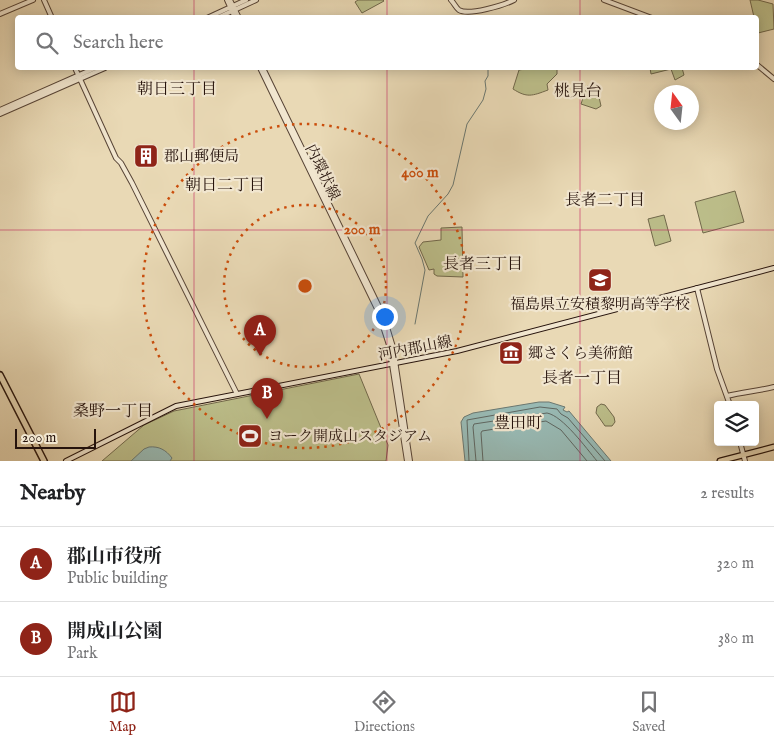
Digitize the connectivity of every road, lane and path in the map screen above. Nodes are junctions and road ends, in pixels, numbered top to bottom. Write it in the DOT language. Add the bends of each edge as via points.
graph roads {
  1 [pos="33,0"];
  2 [pos="44,0"];
  3 [pos="228,0"];
  4 [pos="246,0"];
  5 [pos="256,0"];
  6 [pos="452,0"];
  7 [pos="514,0"];
  8 [pos="604,0"];
  9 [pos="233,8"];
  10 [pos="0,14"];
  11 [pos="51,15"];
  12 [pos="215,15"];
  13 [pos="222,15"];
  14 [pos="234,15"];
  15 [pos="237,15"];
  16 [pos="644,15"];
  17 [pos="759,66"];
  18 [pos="76,70"];
  19 [pos="91,70"];
  20 [pos="99,70"];
  21 [pos="262,70"];
  22 [pos="79,77"];
  23 [pos="774,79"];
  24 [pos="0,112"];
  25 [pos="774,268"];
  26 [pos="697,288"];
  27 [pos="393,363"];
  28 [pos="0,374"];
  29 [pos="774,388"];
  30 [pos="237,394"];
  31 [pos="727,396"];
  32 [pos="729,401"];
  33 [pos="741,446"];
  34 [pos="774,447"];
  35 [pos="743,455"];
  36 [pos="44,461"];
  37 [pos="66,461"];
  38 [pos="408,461"];
  39 [pos="720,461"];
  40 [pos="745,461"];
  1 -- 10 [label="street"];
  2 -- 11 [label="street"];
  3 -- 9 [label="street"];
  4 -- 9 [label="street"];
  5 -- 9 [label="street"];
  6 -- 7 [label="street" via="459,10 464,11 487,9"];
  8 -- 16 [label="street"];
  9 -- 12 [label="street"];
  9 -- 13 [label="street"];
  9 -- 14 [label="street"];
  9 -- 15 [label="street"];
  17 -- 23 [label="street"];
  18 -- 22 [label="street"];
  19 -- 22 [label="street"];
  20 -- 22 [label="street"];
  21 -- 27 [label="street, 内環状線" via="381,310 389,332"];
  22 -- 24 [label="street"];
  22 -- 30 [label="street" via="116,158 125,169"];
  25 -- 26 [label="street, 河内郡山線"];
  26 -- 27 [label="street, 河内郡山線" via="497,342"];
  26 -- 31 [label="street" via="712,353"];
  27 -- 30 [label="street, 河内郡山線"];
  27 -- 38 [label="street, 内環状線"];
  28 -- 36 [label="highway"];
  29 -- 31 [label="street"];
  30 -- 37 [label="street, 河内郡山線" via="172,408"];
  31 -- 32 [label="street"];
  33 -- 35 [label="street"];
  34 -- 35 [label="main road"];
  35 -- 39 [label="main road"];
  35 -- 40 [label="street"];
}
